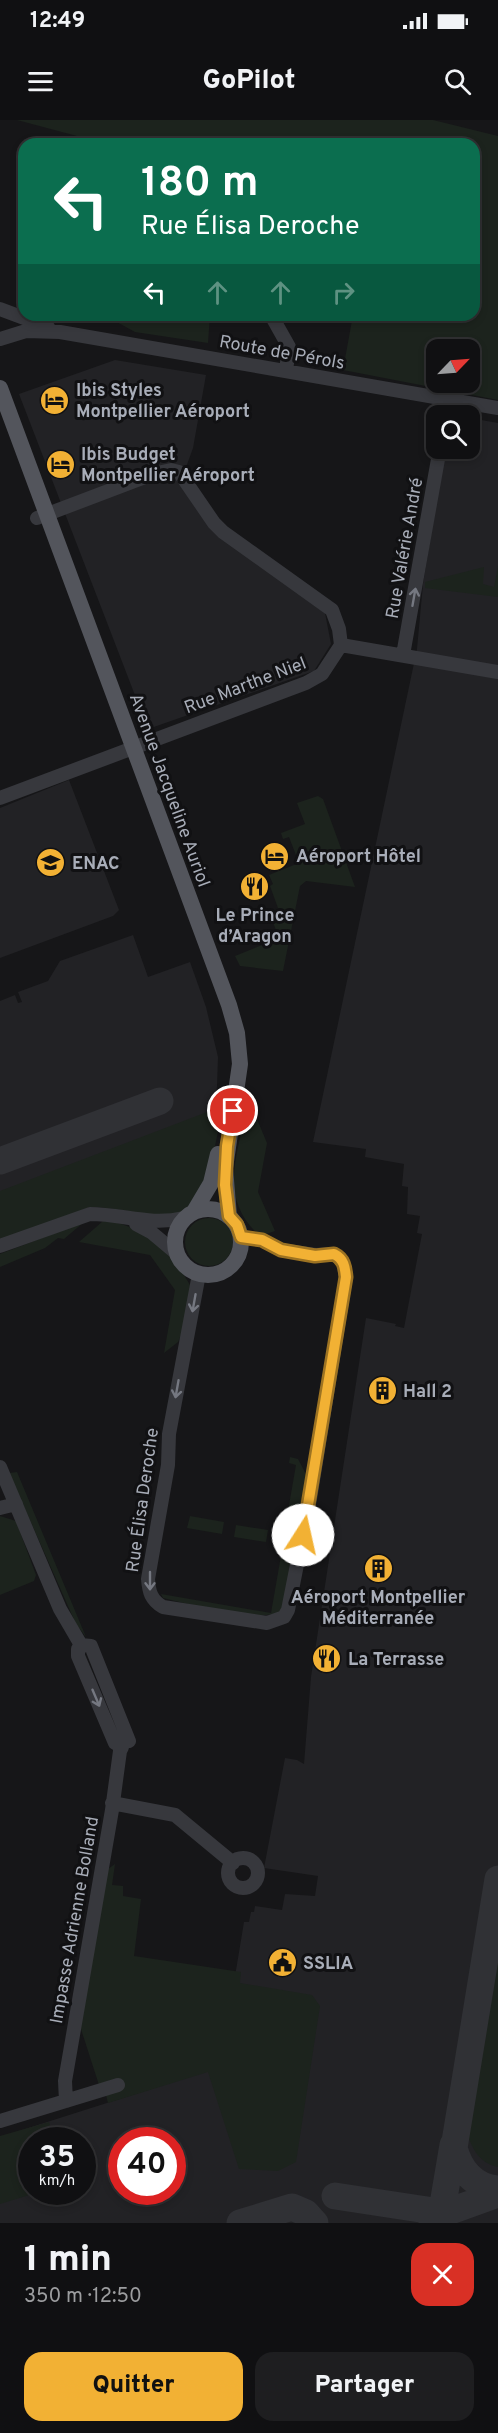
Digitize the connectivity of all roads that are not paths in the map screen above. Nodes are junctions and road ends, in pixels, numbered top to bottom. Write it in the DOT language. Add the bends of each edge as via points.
graph roads {
  1 [pos="2,309"];
  2 [pos="18,315"];
  3 [pos="32,321"];
  4 [pos="274,321"];
  5 [pos="60,332"];
  6 [pos="2,341"];
  7 [pos="286,371"];
  8 [pos="0,388"];
  9 [pos="449,399"];
  10 [pos="448,405"];
  11 [pos="498,408"];
  12 [pos="0,420"];
  13 [pos="438,459"];
  14 [pos="42,516"];
  15 [pos="341,645"];
  16 [pos="404,655"];
  17 [pos="498,672"];
  18 [pos="128,749"];
  19 [pos="0,798"];
  20 [pos="190,1214"];
  21 [pos="229,1216"];
  22 [pos="126,1219"];
  23 [pos="241,1237"];
  24 [pos="0,1246"];
  25 [pos="176,1253"];
  26 [pos="199,1274"];
  27 [pos="0,1467"];
  28 [pos="16,1504"];
  29 [pos="0,1508"];
  30 [pos="112,1803"];
  31 [pos="233,1863"];
  32 [pos="118,2085"];
  33 [pos="66,2101"];
  34 [pos="0,2121"];
  1 -- 2 [label="street, Route de Pérols"];
  1 -- 6 [label="street" via="13,325"];
  3 -- 5 [label="street, Route de Pérols"];
  4 -- 7 [label="street" via="289,347"];
  5 -- 6 [label="street, Route de Pérols" via="26,331"];
  5 -- 7 [label="street, Route de Pérols"];
  7 -- 9 [label="street, Route de Pérols"];
  8 -- 14 [label="main road, Avenue Jacqueline Auriol"];
  9 -- 10 [label="street"];
  9 -- 11 [label="street, Route de Pérols"];
  12 -- 14 [label="main road, Avenue Jacqueline Auriol"];
  16 -- 13 [label="street, Rue Valérie André, one-way"];
  14 -- 15 [label="street" via="153,474 179,472 223,532 332,610"];
  14 -- 18 [label="main road, Avenue Jacqueline Auriol"];
  15 -- 16 [label="street"];
  15 -- 18 [label="street, Rue Marthe Niel" via="316,678"];
  16 -- 17 [label="street"];
  18 -- 19 [label="street, Rue Marthe Niel"];
  18 -- 20 [label="main road, Avenue Jacqueline Auriol" via="228,1035 231,1065 220,1146 212,1183"];
  18 -- 21 [label="main road, Avenue Jacqueline Auriol" via="237,1033 240,1064 225,1168"];
  20 -- 21 [label="main road" via="213,1208"];
  20 -- 22 [label="street" via="154,1222"];
  20 -- 25 [label="main road" via="175,1234"];
  21 -- 23 [label="main road"];
  22 -- 24 [label="street" via="90,1214"];
  22 -- 25 [label="street" via="151,1232"];
  23 -- 26 [label="main road" via="241,1248 231,1267 221,1273"];
  26 -- 23 [label="street, Rue Élisa Deroche, one-way" via="169,1434 149,1589 152,1598 163,1607 267,1623 284,1617 288,1610 346,1277 343,1262 334,1254 315,1256 281,1250 262,1240"];
  25 -- 26 [label="main road" via="189,1270"];
  27 -- 28 [label="street"];
  28 -- 29 [label="street"];
  28 -- 30 [label="street, Impasse Adrienne Bolland" via="60,1609 81,1645 78,1656 115,1743 126,1744 120,1751"];
  30 -- 31 [label="street" via="175,1815"];
  30 -- 33 [label="street, Impasse Adrienne Bolland" via="65,2081"];
  32 -- 33 [label="street"];
  33 -- 34 [label="street"];
}
